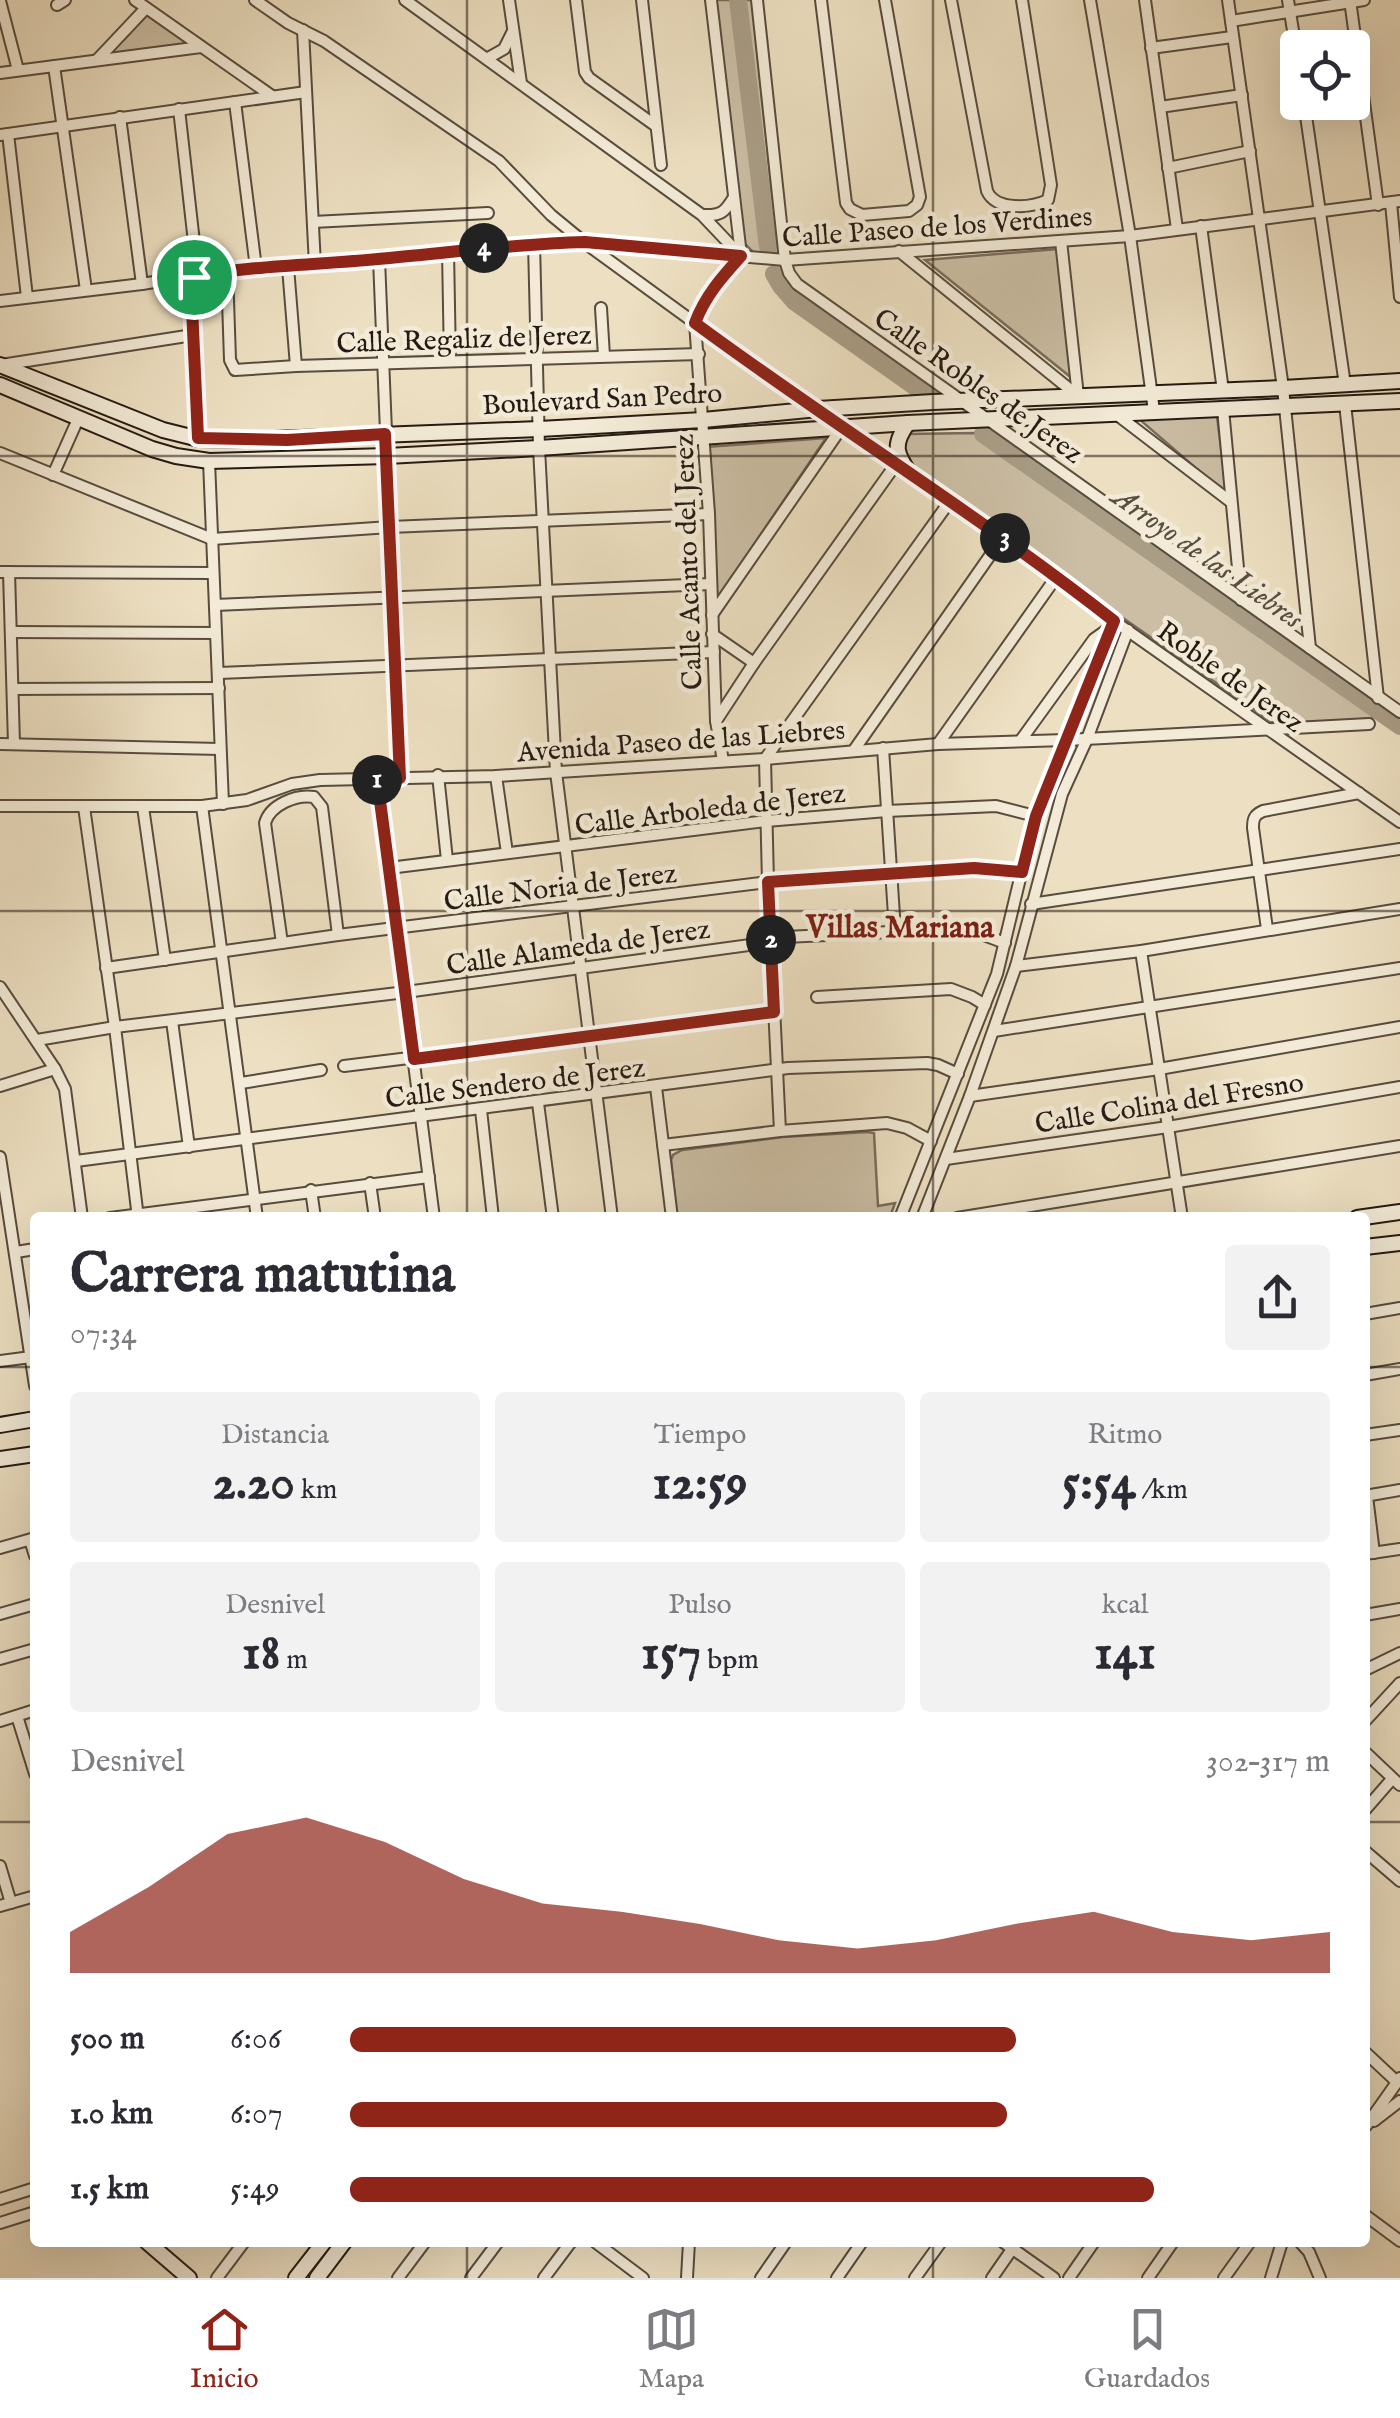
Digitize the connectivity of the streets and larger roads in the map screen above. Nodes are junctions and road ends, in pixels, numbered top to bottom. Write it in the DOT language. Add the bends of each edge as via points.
graph roads {
  1 [pos="135,0"];
  2 [pos="255,0"];
  3 [pos="405,0"];
  4 [pos="509,0"];
  5 [pos="576,0"];
  6 [pos="642,0"];
  7 [pos="710,0"];
  8 [pos="758,0"];
  9 [pos="821,0"];
  10 [pos="885,0"];
  11 [pos="951,0"];
  12 [pos="1022,0"];
  13 [pos="1090,0"];
  14 [pos="1145,0"];
  15 [pos="1228,0"];
  16 [pos="1364,0"];
  17 [pos="1350,1"];
  18 [pos="0,2"];
  19 [pos="1289,6"];
  20 [pos="146,8"];
  21 [pos="1231,22"];
  22 [pos="513,27"];
  23 [pos="304,30"];
  24 [pos="1232,37"];
  25 [pos="201,48"];
  26 [pos="1151,48"];
  27 [pos="488,58"];
  28 [pos="97,60"];
  29 [pos="54,66"];
  30 [pos="18,70"];
  31 [pos="0,72"];
  32 [pos="521,83"];
  33 [pos="306,92"];
  34 [pos="273,96"];
  35 [pos="1242,96"];
  36 [pos="235,102"];
  37 [pos="1160,107"];
  38 [pos="179,109"];
  39 [pos="120,117"];
  40 [pos="1307,120"];
  41 [pos="63,126"];
  42 [pos="656,126"];
  43 [pos="4,135"];
  44 [pos="1250,151"];
  45 [pos="661,165"];
  46 [pos="1168,168"];
  47 [pos="734,197"];
  48 [pos="1396,202"];
  49 [pos="1378,205"];
  50 [pos="488,213"];
  51 [pos="1321,213"];
  52 [pos="702,215"];
  53 [pos="1261,220"];
  54 [pos="312,222"];
  55 [pos="1201,226"];
  56 [pos="1177,228"];
  57 [pos="1130,236"];
  58 [pos="1061,240"];
  59 [pos="585,242"];
  60 [pos="534,243"];
  61 [pos="448,251"];
  62 [pos="899,251"];
  63 [pos="741,256"];
  64 [pos="379,259"];
  65 [pos="781,260"];
  66 [pos="315,265"];
  67 [pos="288,267"];
  68 [pos="256,268"];
  69 [pos="227,270"];
  70 [pos="194,277"];
  71 [pos="142,284"];
  72 [pos="86,290"];
  73 [pos="27,297"];
  74 [pos="1400,297"];
  75 [pos="0,301"];
  76 [pos="601,308"];
  77 [pos="695,323"];
  78 [pos="193,335"];
  79 [pos="699,354"];
  80 [pos="604,356"];
  81 [pos="536,359"];
  82 [pos="450,362"];
  83 [pos="383,364"];
  84 [pos="0,365"];
  85 [pos="296,366"];
  86 [pos="1400,381"];
  87 [pos="0,385"];
  88 [pos="1345,385"];
  89 [pos="1283,388"];
  90 [pos="1223,391"];
  91 [pos="1152,392"];
  92 [pos="1078,396"];
  93 [pos="961,401"];
  94 [pos="1400,401"];
  95 [pos="1345,404"];
  96 [pos="1284,408"];
  97 [pos="818,409"];
  98 [pos="1223,409"];
  99 [pos="1154,411"];
  100 [pos="1115,414"];
  101 [pos="78,419"];
  102 [pos="704,420"];
  103 [pos="986,420"];
  104 [pos="908,423"];
  105 [pos="842,427"];
  106 [pos="538,429"];
  107 [pos="385,434"];
  108 [pos="704,437"];
  109 [pos="198,438"];
  110 [pos="539,448"];
  111 [pos="0,453"];
  112 [pos="387,456"];
  113 [pos="209,461"];
  114 [pos="896,464"];
  115 [pos="910,474"];
  116 [pos="53,475"];
  117 [pos="950,502"];
  118 [pos="1230,502"];
  119 [pos="708,514"];
  120 [pos="544,522"];
  121 [pos="390,527"];
  122 [pos="1003,536"];
  123 [pos="212,539"];
  124 [pos="4,572"];
  125 [pos="213,573"];
  126 [pos="1057,576"];
  127 [pos="711,584"];
  128 [pos="548,592"];
  129 [pos="392,596"];
  130 [pos="1240,600"];
  131 [pos="214,605"];
  132 [pos="711,616"];
  133 [pos="1113,624"];
  134 [pos="1128,630"];
  135 [pos="11,632"];
  136 [pos="215,633"];
  137 [pos="712,634"];
  138 [pos="1310,648"];
  139 [pos="714,652"];
  140 [pos="550,660"];
  141 [pos="754,663"];
  142 [pos="395,666"];
  143 [pos="219,673"];
  144 [pos="218,688"];
  145 [pos="12,689"];
  146 [pos="1378,698"];
  147 [pos="1400,712"];
  148 [pos="716,720"];
  149 [pos="1369,724"];
  150 [pos="1266,729"];
  151 [pos="1087,738"];
  152 [pos="1022,740"];
  153 [pos="1066,740"];
  154 [pos="0,744"];
  155 [pos="14,744"];
  156 [pos="938,744"];
  157 [pos="220,748"];
  158 [pos="883,748"];
  159 [pos="854,750"];
  160 [pos="766,759"];
  161 [pos="723,761"];
  162 [pos="556,772"];
  163 [pos="438,775"];
  164 [pos="496,776"];
  165 [pos="377,778"];
  166 [pos="400,778"];
  167 [pos="1359,793"];
  168 [pos="223,804"];
  169 [pos="0,806"];
  170 [pos="202,806"];
  171 [pos="84,807"];
  172 [pos="143,807"];
  173 [pos="888,811"];
  174 [pos="1036,816"];
  175 [pos="766,822"];
  176 [pos="1400,822"];
  177 [pos="565,848"];
  178 [pos="1400,849"];
  179 [pos="506,854"];
  180 [pos="447,860"];
  181 [pos="389,868"];
  182 [pos="1259,871"];
  183 [pos="891,872"];
  184 [pos="1022,872"];
  185 [pos="768,882"];
  186 [pos="1031,904"];
  187 [pos="573,907"];
  188 [pos="1400,909"];
  189 [pos="398,928"];
  190 [pos="1268,929"];
  191 [pos="894,931"];
  192 [pos="338,936"];
  193 [pos="771,942"];
  194 [pos="282,943"];
  195 [pos="1005,943"];
  196 [pos="222,952"];
  197 [pos="1142,952"];
  198 [pos="165,960"];
  199 [pos="1016,966"];
  200 [pos="106,968"];
  201 [pos="1400,968"];
  202 [pos="580,969"];
  203 [pos="0,987"];
  204 [pos="406,992"];
  205 [pos="816,997"];
  206 [pos="985,1005"];
  207 [pos="1150,1006"];
  208 [pos="774,1012"];
  209 [pos="231,1013"];
  210 [pos="172,1021"];
  211 [pos="1400,1027"];
  212 [pos="114,1028"];
  213 [pos="994,1031"];
  214 [pos="588,1036"];
  215 [pos="37,1040"];
  216 [pos="414,1059"];
  217 [pos="344,1066"];
  218 [pos="55,1068"];
  219 [pos="1159,1069"];
  220 [pos="321,1070"];
  221 [pos="778,1070"];
  222 [pos="958,1074"];
  223 [pos="241,1083"];
  224 [pos="0,1086"];
  225 [pos="656,1087"];
  226 [pos="1400,1087"];
  227 [pos="596,1093"];
  228 [pos="970,1096"];
  229 [pos="538,1103"];
  230 [pos="481,1110"];
  231 [pos="421,1117"];
  232 [pos="1168,1127"];
  233 [pos="780,1131"];
  234 [pos="246,1139"];
  235 [pos="932,1141"];
  236 [pos="662,1145"];
  237 [pos="189,1146"];
  238 [pos="1400,1146"];
  239 [pos="130,1155"];
  240 [pos="0,1156"];
  241 [pos="946,1158"];
  242 [pos="76,1161"];
  243 [pos="429,1176"];
  244 [pos="370,1183"];
  245 [pos="1177,1184"];
  246 [pos="312,1190"];
  247 [pos="254,1198"];
  248 [pos="81,1212"];
  249 [pos="137,1212"];
  250 [pos="197,1212"];
  251 [pos="256,1212"];
  252 [pos="314,1212"];
  253 [pos="374,1212"];
  254 [pos="433,1212"];
  255 [pos="492,1212"];
  256 [pos="552,1212"];
  257 [pos="611,1212"];
  258 [pos="671,1212"];
  259 [pos="902,1212"];
  260 [pos="924,1212"];
  261 [pos="996,1212"];
  262 [pos="1181,1212"];
  263 [pos="1400,1212"];
  264 [pos="1370,1216"];
  265 [pos="1400,1243"];
  266 [pos="1370,1246"];
  267 [pos="30,1250"];
  268 [pos="16,1252"];
  269 [pos="1400,1308"];
  270 [pos="1370,1313"];
  271 [pos="30,1344"];
  272 [pos="30,1357"];
  273 [pos="0,1361"];
  274 [pos="1400,1369"];
  275 [pos="1370,1374"];
  276 [pos="30,1420"];
  277 [pos="0,1424"];
  278 [pos="1400,1430"];
  279 [pos="1370,1435"];
  280 [pos="30,1455"];
  281 [pos="0,1459"];
  282 [pos="1400,1490"];
  283 [pos="1370,1495"];
  284 [pos="30,1540"];
  285 [pos="0,1548"];
  286 [pos="1400,1548"];
  287 [pos="1370,1554"];
  288 [pos="30,1605"];
  289 [pos="1400,1610"];
  290 [pos="0,1614"];
  291 [pos="1370,1614"];
  292 [pos="30,1650"];
  293 [pos="1400,1652"];
  294 [pos="0,1659"];
  295 [pos="1370,1667"];
  296 [pos="1400,1683"];
  297 [pos="30,1712"];
  298 [pos="17,1716"];
  299 [pos="1370,1716"];
  300 [pos="0,1721"];
  301 [pos="1370,1757"];
  302 [pos="30,1758"];
  303 [pos="1396,1782"];
  304 [pos="1370,1805"];
  305 [pos="1370,1855"];
  306 [pos="0,1866"];
  307 [pos="1400,1881"];
  308 [pos="6,1904"];
  309 [pos="1370,2056"];
  310 [pos="1398,2080"];
  311 [pos="1400,2101"];
  312 [pos="1370,2121"];
  313 [pos="1370,2124"];
  314 [pos="30,2190"];
  315 [pos="0,2199"];
  316 [pos="30,2214"];
  317 [pos="1370,2218"];
  318 [pos="0,2223"];
  319 [pos="1400,2241"];
  320 [pos="240,2247"];
  321 [pos="320,2247"];
  322 [pos="340,2247"];
  323 [pos="421,2247"];
  324 [pos="494,2247"];
  325 [pos="568,2247"];
  326 [pos="602,2247"];
  327 [pos="689,2247"];
  328 [pos="783,2247"];
  329 [pos="859,2247"];
  330 [pos="937,2247"];
  331 [pos="1010,2247"];
  332 [pos="1014,2247"];
  333 [pos="1091,2247"];
  334 [pos="1170,2247"];
  335 [pos="1246,2247"];
  336 [pos="1280,2247"];
  337 [pos="1304,2247"];
  338 [pos="164,2248"];
  339 [pos="628,2267"];
  340 [pos="189,2278"];
  341 [pos="217,2278"];
  342 [pos="296,2278"];
  343 [pos="317,2278"];
  344 [pos="398,2278"];
  345 [pos="471,2278"];
  346 [pos="544,2278"];
  347 [pos="620,2278"];
  348 [pos="643,2278"];
  349 [pos="688,2278"];
  350 [pos="761,2278"];
  351 [pos="837,2278"];
  352 [pos="915,2278"];
  353 [pos="992,2278"];
  354 [pos="1054,2278"];
  355 [pos="1069,2278"];
  356 [pos="1148,2278"];
  357 [pos="1224,2278"];
  358 [pos="1271,2278"];
  359 [pos="1320,2278"];
  1 -- 20 [label="street"];
  2 -- 23 [label="street, Roble de Jerez"];
  3 -- 27 [label="street"];
  4 -- 22 [label="street"];
  5 -- 42 [label="street" via="585,72"];
  6 -- 42 [label="street"];
  7 -- 47 [label="street"];
  8 -- 65 [label="street"];
  9 -- 10 [label="street" via="846,203 862,216 909,211 920,196"];
  11 -- 12 [label="street" via="990,200 1036,205 1048,200 1051,184"];
  13 -- 57 [label="street"];
  14 -- 26 [label="street"];
  15 -- 21 [label="street"];
  16 -- 17 [label="street"];
  17 -- 19 [label="street"];
  17 -- 49 [label="street"];
  18 -- 30 [label="street"];
  19 -- 21 [label="street"];
  20 -- 25 [label="street"];
  20 -- 28 [label="street"];
  21 -- 24 [label="street"];
  22 -- 27 [label="street" via="504,49"];
  22 -- 32 [label="street"];
  23 -- 33 [label="street"];
  23 -- 59 [label="street, Roble de Jerez" via="499,161"];
  24 -- 26 [label="street"];
  24 -- 35 [label="street"];
  25 -- 28 [label="street"];
  25 -- 34 [label="street"];
  26 -- 37 [label="street"];
  27 -- 32 [label="street"];
  28 -- 29 [label="street"];
  29 -- 30 [label="street"];
  29 -- 41 [label="street"];
  30 -- 31 [label="street"];
  32 -- 52 [label="street"];
  33 -- 34 [label="street"];
  33 -- 54 [label="street"];
  34 -- 36 [label="street"];
  35 -- 37 [label="street"];
  35 -- 44 [label="street"];
  36 -- 38 [label="street"];
  36 -- 68 [label="street"];
  37 -- 46 [label="street"];
  38 -- 39 [label="street"];
  38 -- 70 [label="street"];
  39 -- 41 [label="street"];
  39 -- 71 [label="street"];
  40 -- 51 [label="street"];
  41 -- 43 [label="street"];
  41 -- 72 [label="street"];
  42 -- 45 [label="street"];
  43 -- 73 [label="street"];
  44 -- 46 [label="street"];
  44 -- 53 [label="street"];
  46 -- 56 [label="street"];
  47 -- 52 [label="street" via="723,213"];
  47 -- 63 [label="street"];
  48 -- 49 [label="street, Calle Paseo de los Verdines"];
  48 -- 74 [label="street"];
  49 -- 51 [label="street, Calle Paseo de los Verdines"];
  50 -- 54 [label="street"];
  51 -- 53 [label="street, Calle Paseo de los Verdines"];
  51 -- 88 [label="street"];
  52 -- 63 [label="street"];
  53 -- 55 [label="street, Calle Paseo de los Verdines"];
  53 -- 89 [label="street"];
  54 -- 66 [label="street"];
  55 -- 56 [label="street, Calle Paseo de los Verdines"];
  55 -- 90 [label="street"];
  56 -- 57 [label="street, Calle Paseo de los Verdines"];
  57 -- 58 [label="street, Calle Paseo de los Verdines"];
  57 -- 91 [label="street"];
  58 -- 62 [label="street, Calle Paseo de los Verdines"];
  58 -- 92 [label="street"];
  59 -- 60 [label="street, Calle Paseo de los Verdines"];
  59 -- 63 [label="street, Calle Paseo de los Verdines"];
  59 -- 77 [label="street, Roble de Jerez"];
  60 -- 61 [label="street, Calle Paseo de los Verdines"];
  60 -- 81 [label="street"];
  61 -- 64 [label="street, Calle Paseo de los Verdines"];
  61 -- 82 [label="street"];
  62 -- 65 [label="street, Calle Paseo de los Verdines"];
  62 -- 92 [label="street"];
  63 -- 65 [label="street, Calle Paseo de los Verdines"];
  63 -- 77 [label="street"];
  64 -- 66 [label="street, Calle Paseo de los Verdines"];
  64 -- 83 [label="street"];
  65 -- 93 [label="street, Calle Robles de Jerez" via="807,291"];
  66 -- 67 [label="street, Calle Paseo de los Verdines"];
  67 -- 68 [label="street, Calle Paseo de los Verdines"];
  67 -- 85 [label="street"];
  68 -- 69 [label="street, Calle Paseo de los Verdines"];
  69 -- 70 [label="street, Calle Paseo de los Verdines"];
  69 -- 85 [label="street, Calle Regaliz de Jerez" via="232,368"];
  70 -- 71 [label="street, Calle Paseo de los Verdines"];
  70 -- 78 [label="street"];
  71 -- 72 [label="street, Calle Paseo de los Verdines"];
  72 -- 73 [label="street, Calle Paseo de los Verdines"];
  73 -- 75 [label="street, Calle Paseo de los Verdines"];
  76 -- 80 [label="street"];
  77 -- 79 [label="street, Calle Acanto del Jerez"];
  77 -- 97 [label="street, Roble de Jerez"];
  78 -- 84 [label="street"];
  78 -- 109 [label="street"];
  79 -- 80 [label="street, Calle Regaliz de Jerez"];
  79 -- 102 [label="street, Calle Acanto del Jerez"];
  80 -- 81 [label="street, Calle Regaliz de Jerez"];
  81 -- 82 [label="street, Calle Regaliz de Jerez"];
  81 -- 106 [label="street"];
  82 -- 83 [label="street, Calle Regaliz de Jerez"];
  83 -- 85 [label="street, Calle Regaliz de Jerez"];
  83 -- 107 [label="street"];
  84 -- 109 [label="street, Boulevard San Pedro" via="130,419"];
  86 -- 88 [label="street, Boulevard San Pedro"];
  87 -- 101 [label="street, Boulevard San Pedro"];
  88 -- 89 [label="street, Boulevard San Pedro"];
  89 -- 90 [label="street, Boulevard San Pedro"];
  89 -- 96 [label="street"];
  90 -- 91 [label="street, Boulevard San Pedro"];
  91 -- 92 [label="street, Boulevard San Pedro"];
  91 -- 99 [label="street"];
  92 -- 93 [label="street, Boulevard San Pedro"];
  93 -- 97 [label="street, Boulevard San Pedro"];
  93 -- 103 [label="street, Calle Robles de Jerez"];
  94 -- 95 [label="street"];
  95 -- 96 [label="street"];
  95 -- 146 [label="street"];
  96 -- 98 [label="street"];
  96 -- 138 [label="street"];
  97 -- 102 [label="street, Boulevard San Pedro"];
  97 -- 105 [label="street, Roble de Jerez"];
  98 -- 99 [label="street"];
  98 -- 118 [label="street"];
  99 -- 100 [label="street"];
  100 -- 103 [label="street"];
  100 -- 118 [label="street"];
  101 -- 113 [label="street, Boulevard San Pedro" via="152,449"];
  101 -- 116 [label="street"];
  102 -- 106 [label="street, Boulevard San Pedro"];
  102 -- 108 [label="street, Calle Acanto del Jerez"];
  103 -- 104 [label="street, Boulevard San Pedro"];
  103 -- 130 [label="street, Calle Robles de Jerez"];
  104 -- 105 [label="street, Boulevard San Pedro"];
  104 -- 115 [label="street" via="897,446"];
  105 -- 108 [label="street, Boulevard San Pedro"];
  105 -- 114 [label="street, Roble de Jerez"];
  105 -- 132 [label="street"];
  106 -- 107 [label="street, Boulevard San Pedro"];
  106 -- 110 [label="street"];
  107 -- 109 [label="street, Boulevard San Pedro"];
  107 -- 112 [label="street"];
  108 -- 110 [label="street, Boulevard San Pedro"];
  108 -- 119 [label="street, Calle Acanto del Jerez"];
  110 -- 112 [label="street, Boulevard San Pedro"];
  110 -- 120 [label="street"];
  111 -- 116 [label="street"];
  112 -- 113 [label="street, Boulevard San Pedro"];
  112 -- 121 [label="street"];
  113 -- 123 [label="street"];
  114 -- 115 [label="street, Roble de Jerez"];
  114 -- 141 [label="street"];
  115 -- 117 [label="street, Roble de Jerez"];
  116 -- 123 [label="street"];
  117 -- 122 [label="street, Roble de Jerez"];
  117 -- 160 [label="street"];
  118 -- 130 [label="street"];
  119 -- 120 [label="street"];
  119 -- 127 [label="street, Calle Acanto del Jerez"];
  120 -- 121 [label="street"];
  120 -- 128 [label="street"];
  121 -- 123 [label="street"];
  121 -- 129 [label="street"];
  122 -- 126 [label="street, Roble de Jerez"];
  122 -- 159 [label="street"];
  123 -- 125 [label="street"];
  124 -- 125 [label="street"];
  124 -- 135 [label="street"];
  125 -- 131 [label="street"];
  126 -- 133 [label="street, Roble de Jerez"];
  126 -- 156 [label="street"];
  127 -- 128 [label="street"];
  127 -- 132 [label="street, Calle Acanto del Jerez"];
  128 -- 129 [label="street"];
  128 -- 140 [label="street"];
  129 -- 131 [label="street"];
  129 -- 142 [label="street"];
  130 -- 138 [label="street, Calle Robles de Jerez"];
  131 -- 136 [label="street"];
  132 -- 137 [label="street, Calle Acanto del Jerez"];
  133 -- 134 [label="street, Roble de Jerez"];
  133 -- 152 [label="street" via="1094,639"];
  133 -- 153 [label="street"];
  134 -- 150 [label="street, Roble de Jerez"];
  134 -- 151 [label="street"];
  135 -- 136 [label="street"];
  135 -- 145 [label="street"];
  136 -- 143 [label="street"];
  137 -- 139 [label="street, Calle Acanto del Jerez"];
  137 -- 141 [label="street"];
  138 -- 146 [label="street, Calle Robles de Jerez"];
  139 -- 140 [label="street"];
  139 -- 148 [label="street, Calle Acanto del Jerez"];
  140 -- 142 [label="street"];
  140 -- 162 [label="street"];
  141 -- 148 [label="street"];
  142 -- 143 [label="street"];
  142 -- 166 [label="street"];
  143 -- 144 [label="street"];
  144 -- 145 [label="street"];
  144 -- 157 [label="street"];
  145 -- 155 [label="street"];
  146 -- 147 [label="street, Calle Robles de Jerez"];
  148 -- 161 [label="street, Calle Acanto del Jerez"];
  149 -- 150 [label="street, Avenida Paseo de las Liebres"];
  150 -- 151 [label="street, Avenida Paseo de las Liebres"];
  150 -- 167 [label="street, Roble de Jerez"];
  151 -- 153 [label="street, Avenida Paseo de las Liebres"];
  151 -- 186 [label="street" via="1062,794"];
  152 -- 153 [label="street, Avenida Paseo de las Liebres"];
  152 -- 156 [label="street, Avenida Paseo de las Liebres"];
  153 -- 174 [label="street"];
  154 -- 155 [label="street"];
  155 -- 157 [label="street"];
  156 -- 158 [label="street, Avenida Paseo de las Liebres"];
  157 -- 168 [label="street"];
  158 -- 159 [label="street, Avenida Paseo de las Liebres"];
  158 -- 173 [label="street"];
  159 -- 160 [label="street, Avenida Paseo de las Liebres"];
  160 -- 161 [label="street, Avenida Paseo de las Liebres"];
  160 -- 175 [label="street"];
  161 -- 162 [label="street, Avenida Paseo de las Liebres"];
  162 -- 164 [label="street, Avenida Paseo de las Liebres"];
  162 -- 177 [label="street"];
  163 -- 164 [label="street, Avenida Paseo de las Liebres"];
  163 -- 166 [label="street, Avenida Paseo de las Liebres"];
  163 -- 180 [label="street"];
  164 -- 179 [label="street"];
  165 -- 166 [label="street, Avenida Paseo de las Liebres"];
  165 -- 168 [label="street, Avenida Paseo de las Liebres" via="307,781"];
  165 -- 181 [label="street"];
  167 -- 176 [label="street, Roble de Jerez"];
  167 -- 182 [label="street" via="1256,814"];
  168 -- 170 [label="street, Avenida Paseo de las Liebres"];
  169 -- 171 [label="street, Avenida Paseo de las Liebres"];
  170 -- 172 [label="street, Avenida Paseo de las Liebres"];
  170 -- 196 [label="street"];
  171 -- 172 [label="street, Avenida Paseo de las Liebres"];
  171 -- 200 [label="street"];
  172 -- 198 [label="street"];
  173 -- 174 [label="street, Calle Arboleda de Jerez" via="996,806"];
  173 -- 175 [label="street, Calle Arboleda de Jerez"];
  173 -- 183 [label="street"];
  174 -- 184 [label="street"];
  175 -- 177 [label="street, Calle Arboleda de Jerez"];
  175 -- 185 [label="street"];
  177 -- 179 [label="street, Calle Arboleda de Jerez"];
  177 -- 187 [label="street"];
  178 -- 182 [label="street"];
  179 -- 180 [label="street, Calle Arboleda de Jerez"];
  180 -- 181 [label="street, Calle Arboleda de Jerez"];
  181 -- 189 [label="street"];
  182 -- 186 [label="street"];
  182 -- 190 [label="street"];
  183 -- 184 [label="street, Calle Noria de Jerez"];
  183 -- 185 [label="street, Calle Noria de Jerez"];
  183 -- 191 [label="street"];
  184 -- 195 [label="street"];
  185 -- 187 [label="street, Calle Noria de Jerez"];
  185 -- 193 [label="street"];
  186 -- 199 [label="street"];
  187 -- 189 [label="street, Calle Noria de Jerez"];
  187 -- 202 [label="street"];
  188 -- 190 [label="street"];
  189 -- 192 [label="street, Calle Noria de Jerez"];
  189 -- 204 [label="street"];
  190 -- 197 [label="street"];
  191 -- 193 [label="street, Calle Alameda de Jerez"];
  191 -- 195 [label="street, Calle Alameda de Jerez" via="967,930"];
  192 -- 194 [label="street, Calle Noria de Jerez"];
  192 -- 194 [label="street" via="322,807 314,796 303,796 274,808 265,823"];
  193 -- 202 [label="street, Calle Alameda de Jerez"];
  193 -- 208 [label="street"];
  194 -- 196 [label="street, Calle Noria de Jerez"];
  195 -- 206 [label="street"];
  196 -- 198 [label="street, Calle Noria de Jerez"];
  196 -- 209 [label="street"];
  197 -- 199 [label="street"];
  197 -- 207 [label="street"];
  198 -- 200 [label="street, Calle Noria de Jerez"];
  199 -- 213 [label="street"];
  200 -- 212 [label="street"];
  201 -- 207 [label="street"];
  202 -- 204 [label="street, Calle Alameda de Jerez"];
  202 -- 214 [label="street"];
  203 -- 215 [label="street"];
  204 -- 209 [label="street, Calle Alameda de Jerez"];
  204 -- 216 [label="street"];
  205 -- 206 [label="street" via="951,989"];
  206 -- 222 [label="street"];
  207 -- 213 [label="street"];
  207 -- 219 [label="street"];
  208 -- 214 [label="street"];
  208 -- 221 [label="street"];
  209 -- 210 [label="street, Calle Alameda de Jerez"];
  209 -- 223 [label="street"];
  210 -- 212 [label="street, Calle Alameda de Jerez"];
  210 -- 237 [label="street"];
  211 -- 219 [label="street"];
  212 -- 215 [label="street, Calle Alameda de Jerez"];
  212 -- 239 [label="street"];
  213 -- 228 [label="street"];
  214 -- 216 [label="street"];
  214 -- 227 [label="street"];
  215 -- 218 [label="street"];
  216 -- 217 [label="street"];
  216 -- 231 [label="street"];
  218 -- 224 [label="street"];
  218 -- 242 [label="street" via="65,1089"];
  219 -- 228 [label="street"];
  219 -- 232 [label="street"];
  220 -- 223 [label="street"];
  221 -- 222 [label="street, Calle Sendero de Jerez" via="927,1063"];
  221 -- 225 [label="street, Calle Sendero de Jerez"];
  221 -- 233 [label="street"];
  222 -- 235 [label="street"];
  223 -- 234 [label="street"];
  225 -- 227 [label="street, Calle Sendero de Jerez"];
  225 -- 236 [label="street"];
  226 -- 232 [label="street, Calle Colina del Fresno"];
  227 -- 229 [label="street, Calle Sendero de Jerez"];
  227 -- 257 [label="street"];
  228 -- 241 [label="street"];
  229 -- 230 [label="street, Calle Sendero de Jerez"];
  229 -- 256 [label="street"];
  230 -- 231 [label="street, Calle Sendero de Jerez"];
  230 -- 255 [label="street"];
  231 -- 234 [label="street, Calle Sendero de Jerez"];
  231 -- 243 [label="street"];
  232 -- 241 [label="street, Calle Colina del Fresno"];
  232 -- 245 [label="street"];
  233 -- 235 [label="street" via="887,1124"];
  233 -- 236 [label="street"];
  234 -- 237 [label="street, Calle Sendero de Jerez"];
  234 -- 247 [label="street"];
  235 -- 259 [label="street"];
  236 -- 258 [label="street"];
  237 -- 239 [label="street, Calle Sendero de Jerez"];
  238 -- 245 [label="street"];
  239 -- 242 [label="street, Calle Sendero de Jerez"];
  239 -- 249 [label="street"];
  240 -- 268 [label="street"];
  241 -- 260 [label="street"];
  242 -- 248 [label="street"];
  243 -- 244 [label="street"];
  243 -- 254 [label="street"];
  244 -- 246 [label="street"];
  244 -- 253 [label="street"];
  245 -- 261 [label="street"];
  245 -- 262 [label="street"];
  246 -- 247 [label="street"];
  246 -- 252 [label="street"];
  247 -- 250 [label="street"];
  247 -- 251 [label="street"];
  263 -- 264 [label="street"];
  265 -- 266 [label="street"];
  267 -- 268 [label="street"];
  268 -- 271 [label="street"];
  269 -- 270 [label="street"];
  272 -- 273 [label="street"];
  274 -- 275 [label="street"];
  276 -- 277 [label="street"];
  278 -- 279 [label="street"];
  280 -- 281 [label="street"];
  282 -- 283 [label="street"];
  284 -- 285 [label="street"];
  286 -- 287 [label="street"];
  288 -- 290 [label="street"];
  289 -- 291 [label="street"];
  292 -- 294 [label="street"];
  293 -- 295 [label="street"];
  296 -- 299 [label="street"];
  297 -- 298 [label="street"];
  298 -- 300 [label="street"];
  298 -- 302 [label="street"];
  301 -- 303 [label="street"];
  303 -- 304 [label="street"];
  305 -- 307 [label="street"];
  306 -- 308 [label="street"];
  309 -- 310 [label="street"];
  310 -- 312 [label="street"];
  311 -- 313 [label="street"];
  314 -- 315 [label="street"];
  316 -- 318 [label="street"];
  317 -- 319 [label="street"];
  320 -- 341 [label="street"];
  321 -- 342 [label="street"];
  322 -- 343 [label="street"];
  323 -- 344 [label="street"];
  324 -- 345 [label="street"];
  325 -- 346 [label="street"];
  326 -- 339 [label="street"];
  327 -- 349 [label="street"];
  328 -- 350 [label="street"];
  329 -- 351 [label="street"];
  330 -- 352 [label="street"];
  331 -- 353 [label="street"];
  332 -- 354 [label="street"];
  333 -- 355 [label="street"];
  334 -- 356 [label="street"];
  335 -- 357 [label="street"];
  336 -- 358 [label="street"];
  337 -- 359 [label="street"];
  338 -- 340 [label="street"];
  339 -- 347 [label="street"];
  339 -- 348 [label="street"];
}
